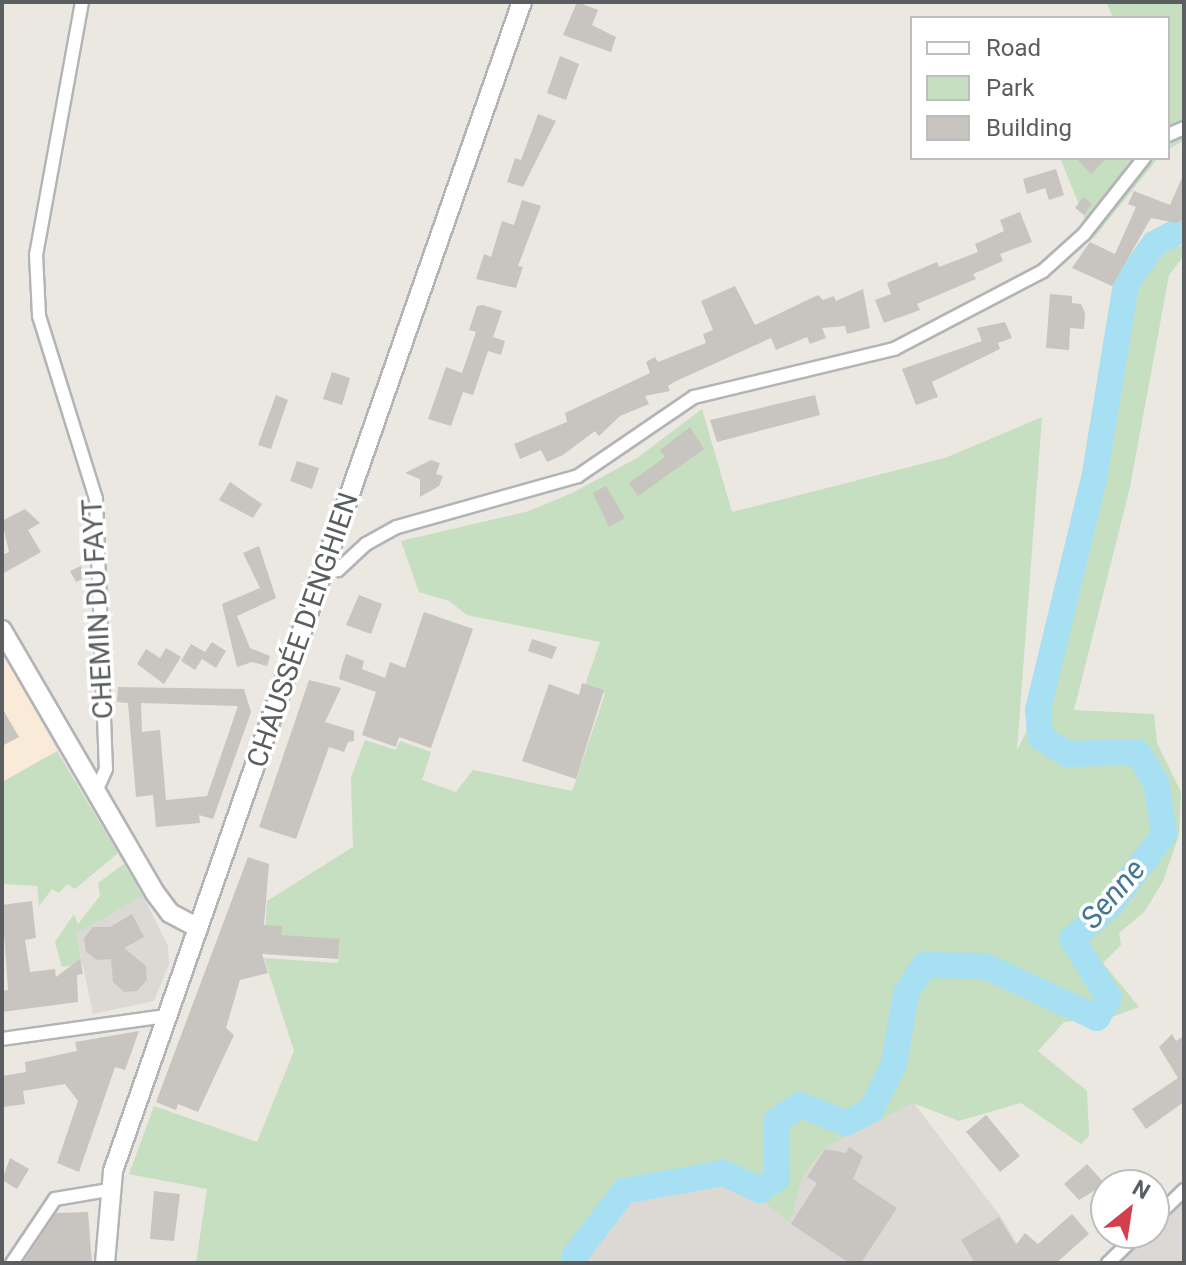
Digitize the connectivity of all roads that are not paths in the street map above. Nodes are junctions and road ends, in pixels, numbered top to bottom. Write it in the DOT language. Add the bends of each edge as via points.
graph roads {
  1 [pos="82,2"];
  2 [pos="522,2"];
  3 [pos="1142,160"];
  4 [pos="323,573"];
  5 [pos="2,630"];
  6 [pos="95,794"];
  7 [pos="198,928"];
  8 [pos="165,1016"];
  9 [pos="2,1039"];
  10 [pos="109,1190"];
  11 [pos="1122,1249"];
  12 [pos="12,1263"];
  13 [pos="105,1263"];
  14 [pos="1108,1263"];
  1 -- 6 [label="street, CHEMIN DU FAYT" via="36,254 39,316 96,499 106,769"];
  2 -- 4 [label="main road, CHAUSSÉE D'ENGHIEN"];
  3 -- 4 [label="street" via="1084,234 1043,271 894,349 694,397 578,476 397,527 366,544 338,570"];
  4 -- 7 [label="main road, CHAUSSÉE D'ENGHIEN"];
  5 -- 6 [label="main road"];
  6 -- 7 [label="main road" via="170,913"];
  7 -- 8 [label="main road, CHAUSSÉE D'ENGHIEN"];
  8 -- 9 [label="street"];
  8 -- 10 [label="main road, CHAUSSÉE D'ENGHIEN"];
  10 -- 12 [label="street" via="55,1199"];
  10 -- 13 [label="main road, CHAUSSÉE D'ENGHIEN"];
  11 -- 14 [label="street"];
}
